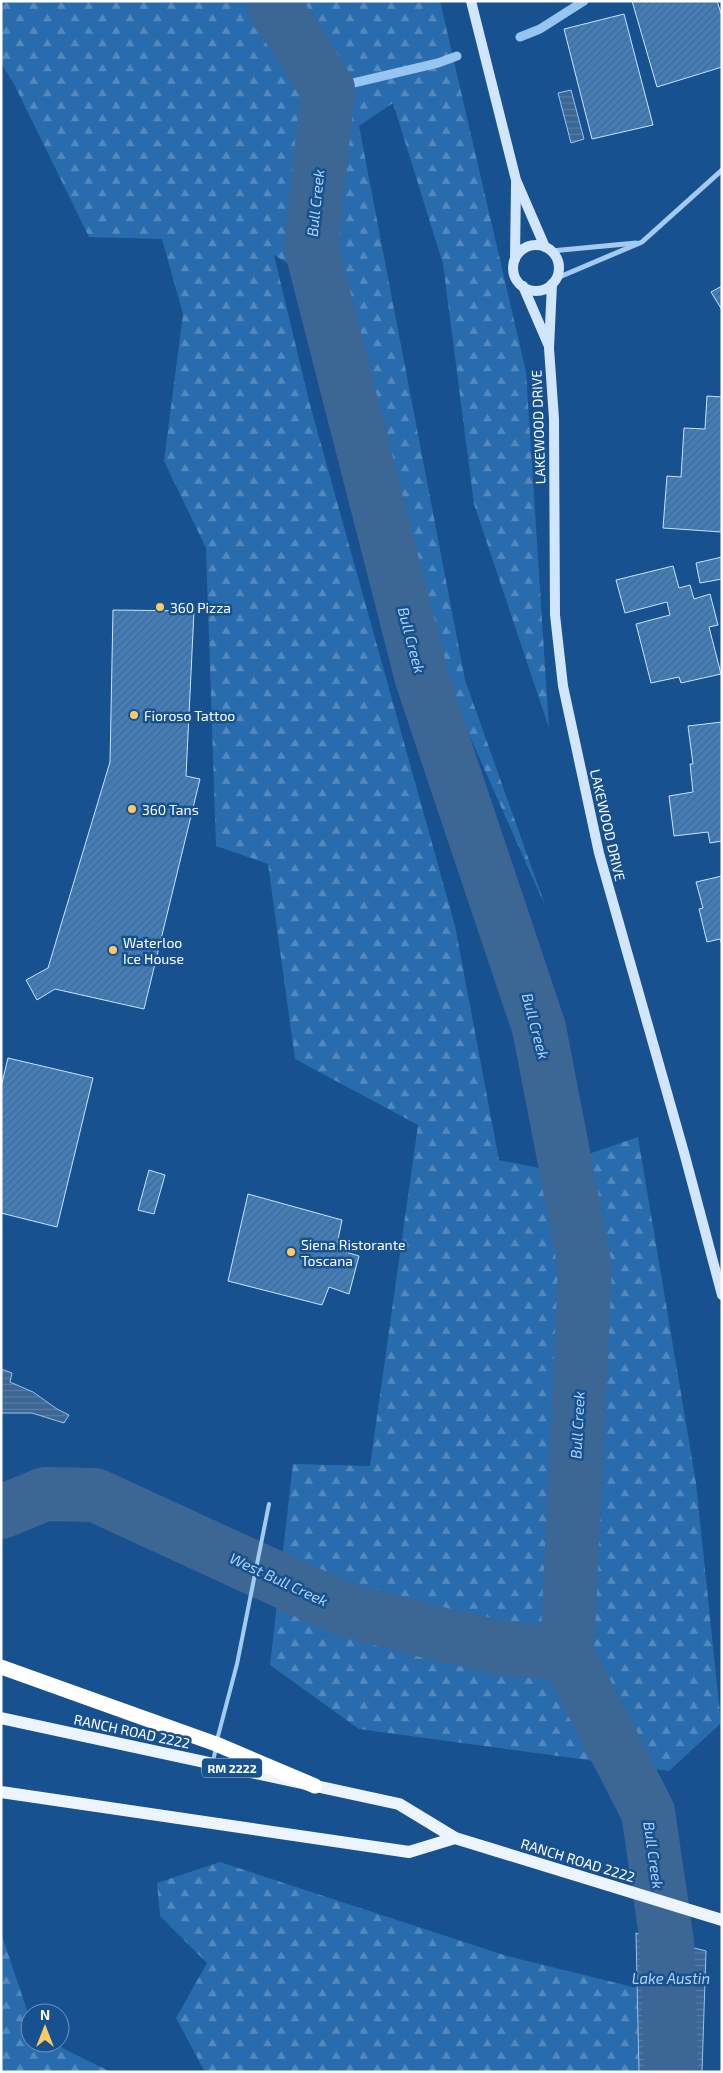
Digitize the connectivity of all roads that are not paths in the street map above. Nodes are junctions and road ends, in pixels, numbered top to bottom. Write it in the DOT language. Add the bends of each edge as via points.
graph roads {
  1 [pos="471,1"];
  2 [pos="722,170"];
  3 [pos="516,180"];
  4 [pos="642,242"];
  5 [pos="548,249"];
  6 [pos="515,259"];
  7 [pos="554,282"];
  8 [pos="523,286"];
  9 [pos="549,348"];
  10 [pos="722,1295"];
  11 [pos="269,1504"];
  12 [pos="1,1667"];
  13 [pos="1,1718"];
  14 [pos="216,1744"];
  15 [pos="213,1764"];
  16 [pos="315,1786"];
  17 [pos="1,1792"];
  18 [pos="455,1838"];
  19 [pos="722,1920"];
  1 -- 3 [label="street"];
  2 -- 4 [label="street"];
  3 -- 5 [label="street"];
  3 -- 6 [label="street"];
  4 -- 5 [label="street"];
  4 -- 7 [label="street"];
  5 -- 6 [label="street" via="531,246"];
  5 -- 7 [label="street" via="559,263"];
  6 -- 8 [label="street" via="514,273"];
  7 -- 8 [label="street" via="538,291"];
  7 -- 9 [label="street, LAKEWOOD DRIVE"];
  8 -- 9 [label="street, LAKEWOOD DRIVE"];
  9 -- 10 [label="street, LAKEWOOD DRIVE" via="554,419 554,615 563,686 599,853"];
  11 -- 14 [label="lane" via="237,1664"];
  12 -- 14 [label="highway"];
  13 -- 15 [label="main road, RANCH ROAD 2222 / RM 2222"];
  14 -- 15 [label="lane"];
  14 -- 16 [label="highway"];
  15 -- 16 [label="main road, RANCH ROAD 2222 / RM 2222"];
  16 -- 18 [label="main road, RANCH ROAD 2222 / RM 2222" via="399,1804"];
  17 -- 18 [label="main road" via="408,1852"];
  18 -- 19 [label="main road, RANCH ROAD 2222 / RM 2222"];
}
